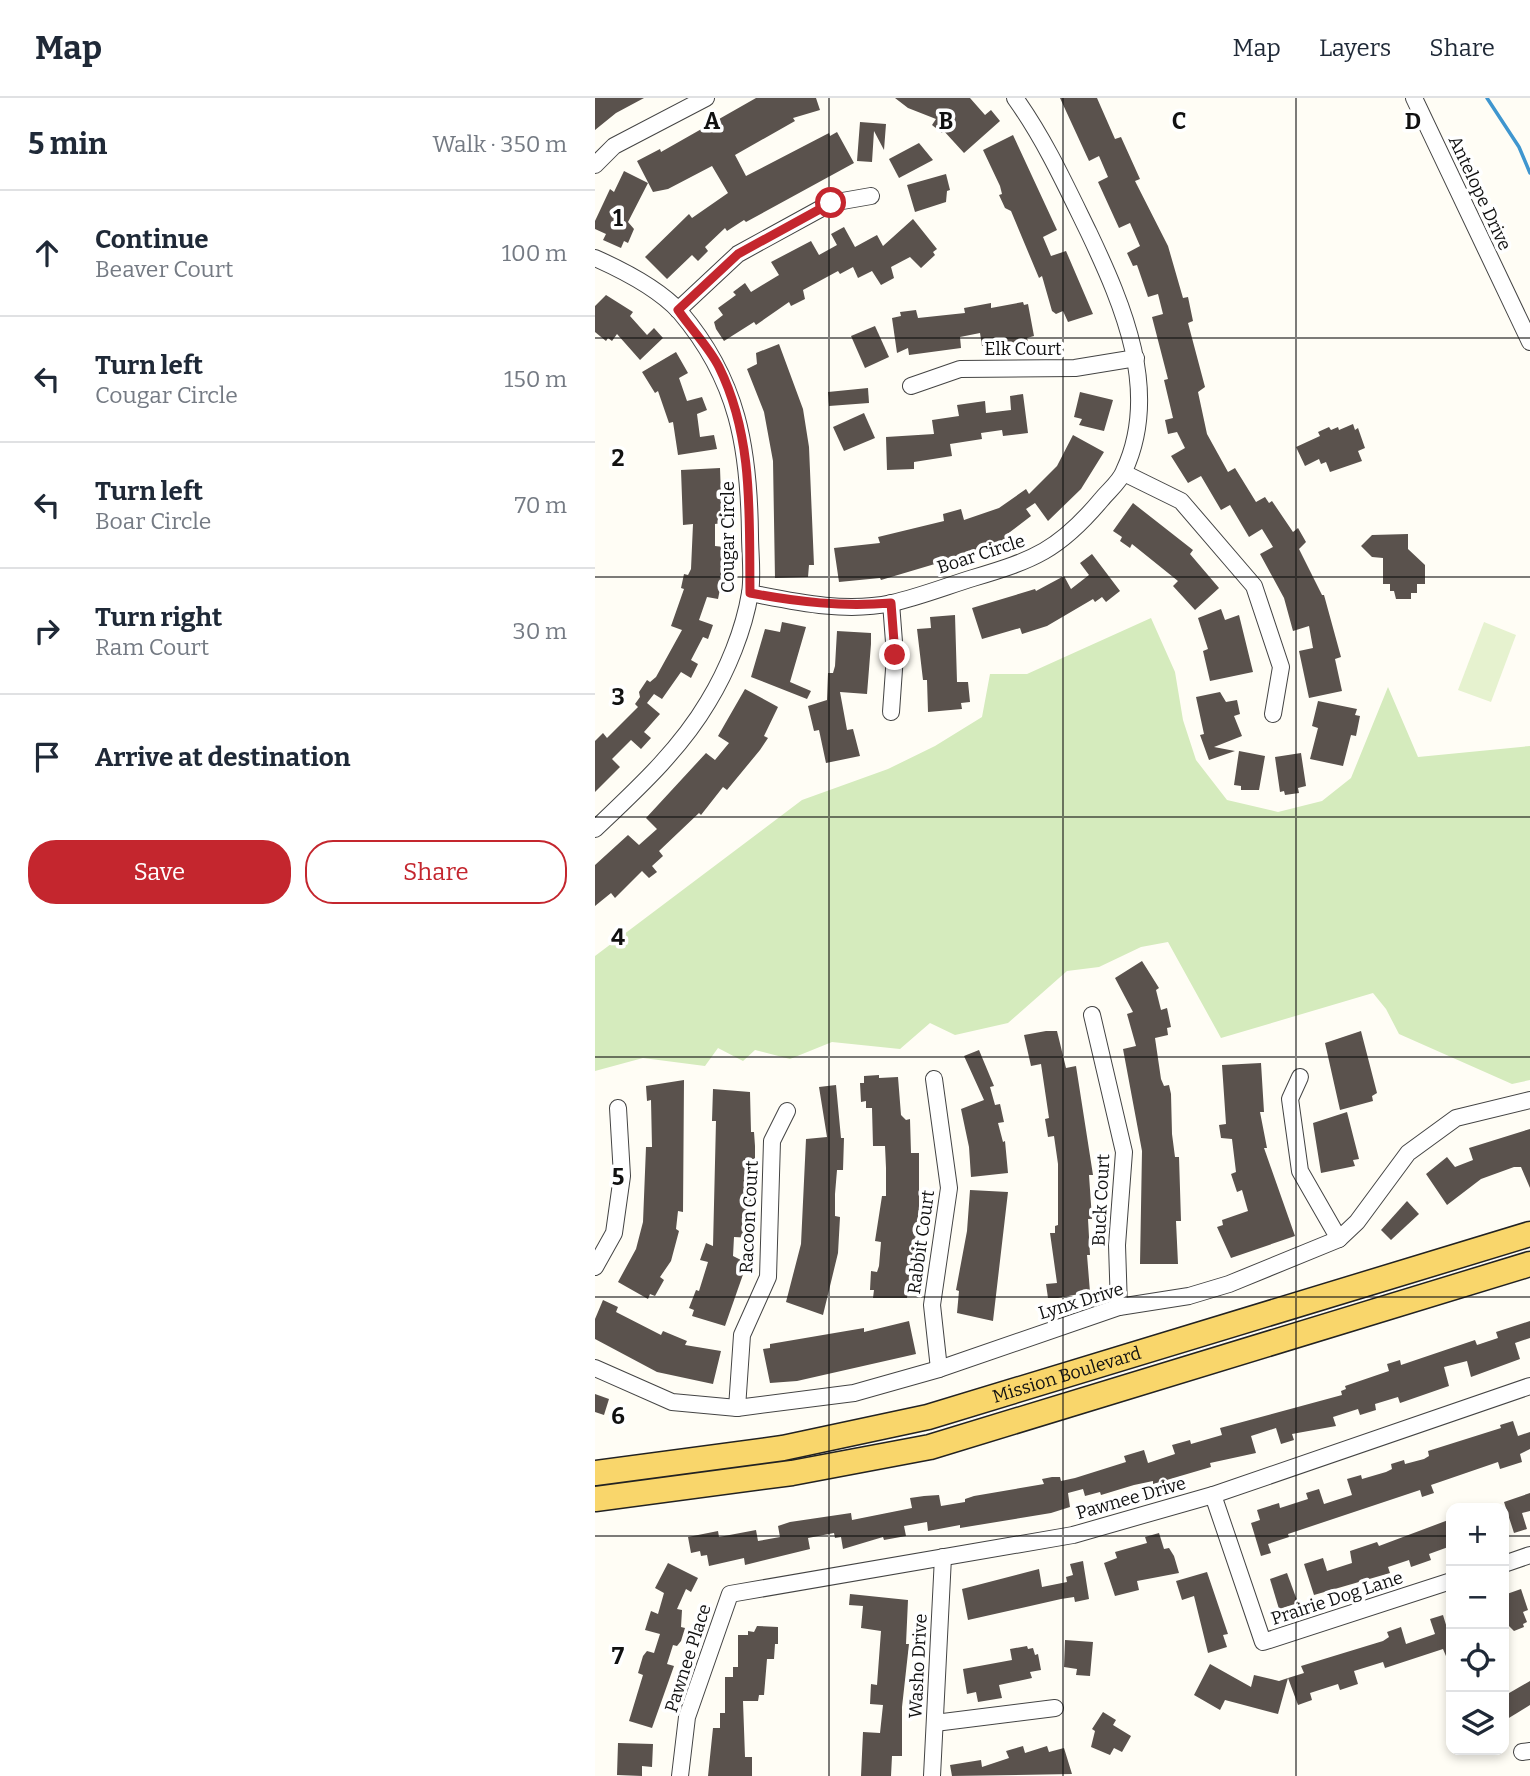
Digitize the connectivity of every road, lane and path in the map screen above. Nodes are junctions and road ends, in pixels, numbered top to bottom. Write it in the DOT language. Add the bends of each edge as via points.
graph roads {
  1 [pos="706,98"];
  2 [pos="1015,98"];
  3 [pos="1414,98"];
  4 [pos="595,165"];
  5 [pos="871,195"];
  6 [pos="595,258"];
  7 [pos="678,310"];
  8 [pos="1530,342"];
  9 [pos="1136,358"];
  10 [pos="911,386"];
  11 [pos="1124,473"];
  12 [pos="750,593"];
  13 [pos="891,603"];
  14 [pos="891,712"];
  15 [pos="1273,714"];
  16 [pos="595,829"];
  17 [pos="1092,1015"];
  18 [pos="1300,1077"];
  19 [pos="934,1079"];
  20 [pos="1530,1100"];
  21 [pos="618,1108"];
  22 [pos="787,1111"];
  23 [pos="1530,1234"];
  24 [pos="1339,1239"];
  25 [pos="1530,1264"];
  26 [pos="595,1266"];
  27 [pos="1119,1307"];
  28 [pos="595,1368"];
  29 [pos="939,1369"];
  30 [pos="1530,1386"];
  31 [pos="737,1408"];
  32 [pos="595,1473"];
  33 [pos="1213,1495"];
  34 [pos="595,1499"];
  35 [pos="1530,1555"];
  36 [pos="943,1557"];
  37 [pos="1509,1562"];
  38 [pos="1446,1583"];
  39 [pos="730,1594"];
  40 [pos="1055,1708"];
  41 [pos="935,1724"];
  42 [pos="680,1776"];
  43 [pos="932,1776"];
  1 -- 4 [label="street" via="614,146"];
  2 -- 9 [label="street, Boar Circle" via="1043,137 1112,281"];
  3 -- 8 [label="street, Antelope Drive"];
  5 -- 7 [label="street" via="831,203 738,254"];
  6 -- 7 [label="street, Cougar Circle" via="625,271"];
  7 -- 12 [label="street, Cougar Circle" via="718,366 743,431"];
  9 -- 10 [label="street, Elk Court" via="1075,368 960,369"];
  9 -- 11 [label="street, Boar Circle" via="1137,433"];
  11 -- 13 [label="street, Boar Circle" via="1059,544 1024,563"];
  11 -- 15 [label="street" via="1181,501 1254,586 1281,667"];
  12 -- 13 [label="street, Boar Circle" via="846,607"];
  12 -- 16 [label="street, Cougar Circle" via="731,655 708,703 661,765"];
  13 -- 14 [label="street" via="895,655"];
  17 -- 27 [label="street, Buck Court" via="1124,1152 1117,1245"];
  18 -- 24 [label="street" via="1290,1100 1300,1171"];
  19 -- 29 [label="street, Rabbit Court" via="949,1188 932,1305"];
  20 -- 24 [label="street, Lynx Drive" via="1456,1118 1427,1139 1408,1153"];
  21 -- 26 [label="street" via="622,1176 614,1233"];
  22 -- 31 [label="street, Racoon Court" via="772,1141 768,1277 742,1335"];
  23 -- 32 [label="main road, Mission Boulevard" via="928,1418 783,1448"];
  24 -- 27 [label="street, Lynx Drive" via="1230,1284"];
  25 -- 34 [label="main road, Mission Boulevard" via="930,1447 792,1473"];
  27 -- 29 [label="street, Lynx Drive"];
  28 -- 31 [label="street, Lynx Drive" via="673,1402"];
  29 -- 31 [label="street, Lynx Drive" via="854,1393"];
  30 -- 33 [label="street, Pawnee Drive"];
  33 -- 36 [label="street, Pawnee Drive" via="1073,1535"];
  33 -- 38 [label="street, Prairie Dog Lane" via="1263,1642"];
  35 -- 37 [label="street"];
  36 -- 39 [label="street, Pawnee Drive"];
  36 -- 41 [label="street, Washo Drive"];
  39 -- 42 [label="street, Pawnee Place" via="687,1717"];
  40 -- 41 [label="street"];
  41 -- 43 [label="street, Washo Drive"];
}
